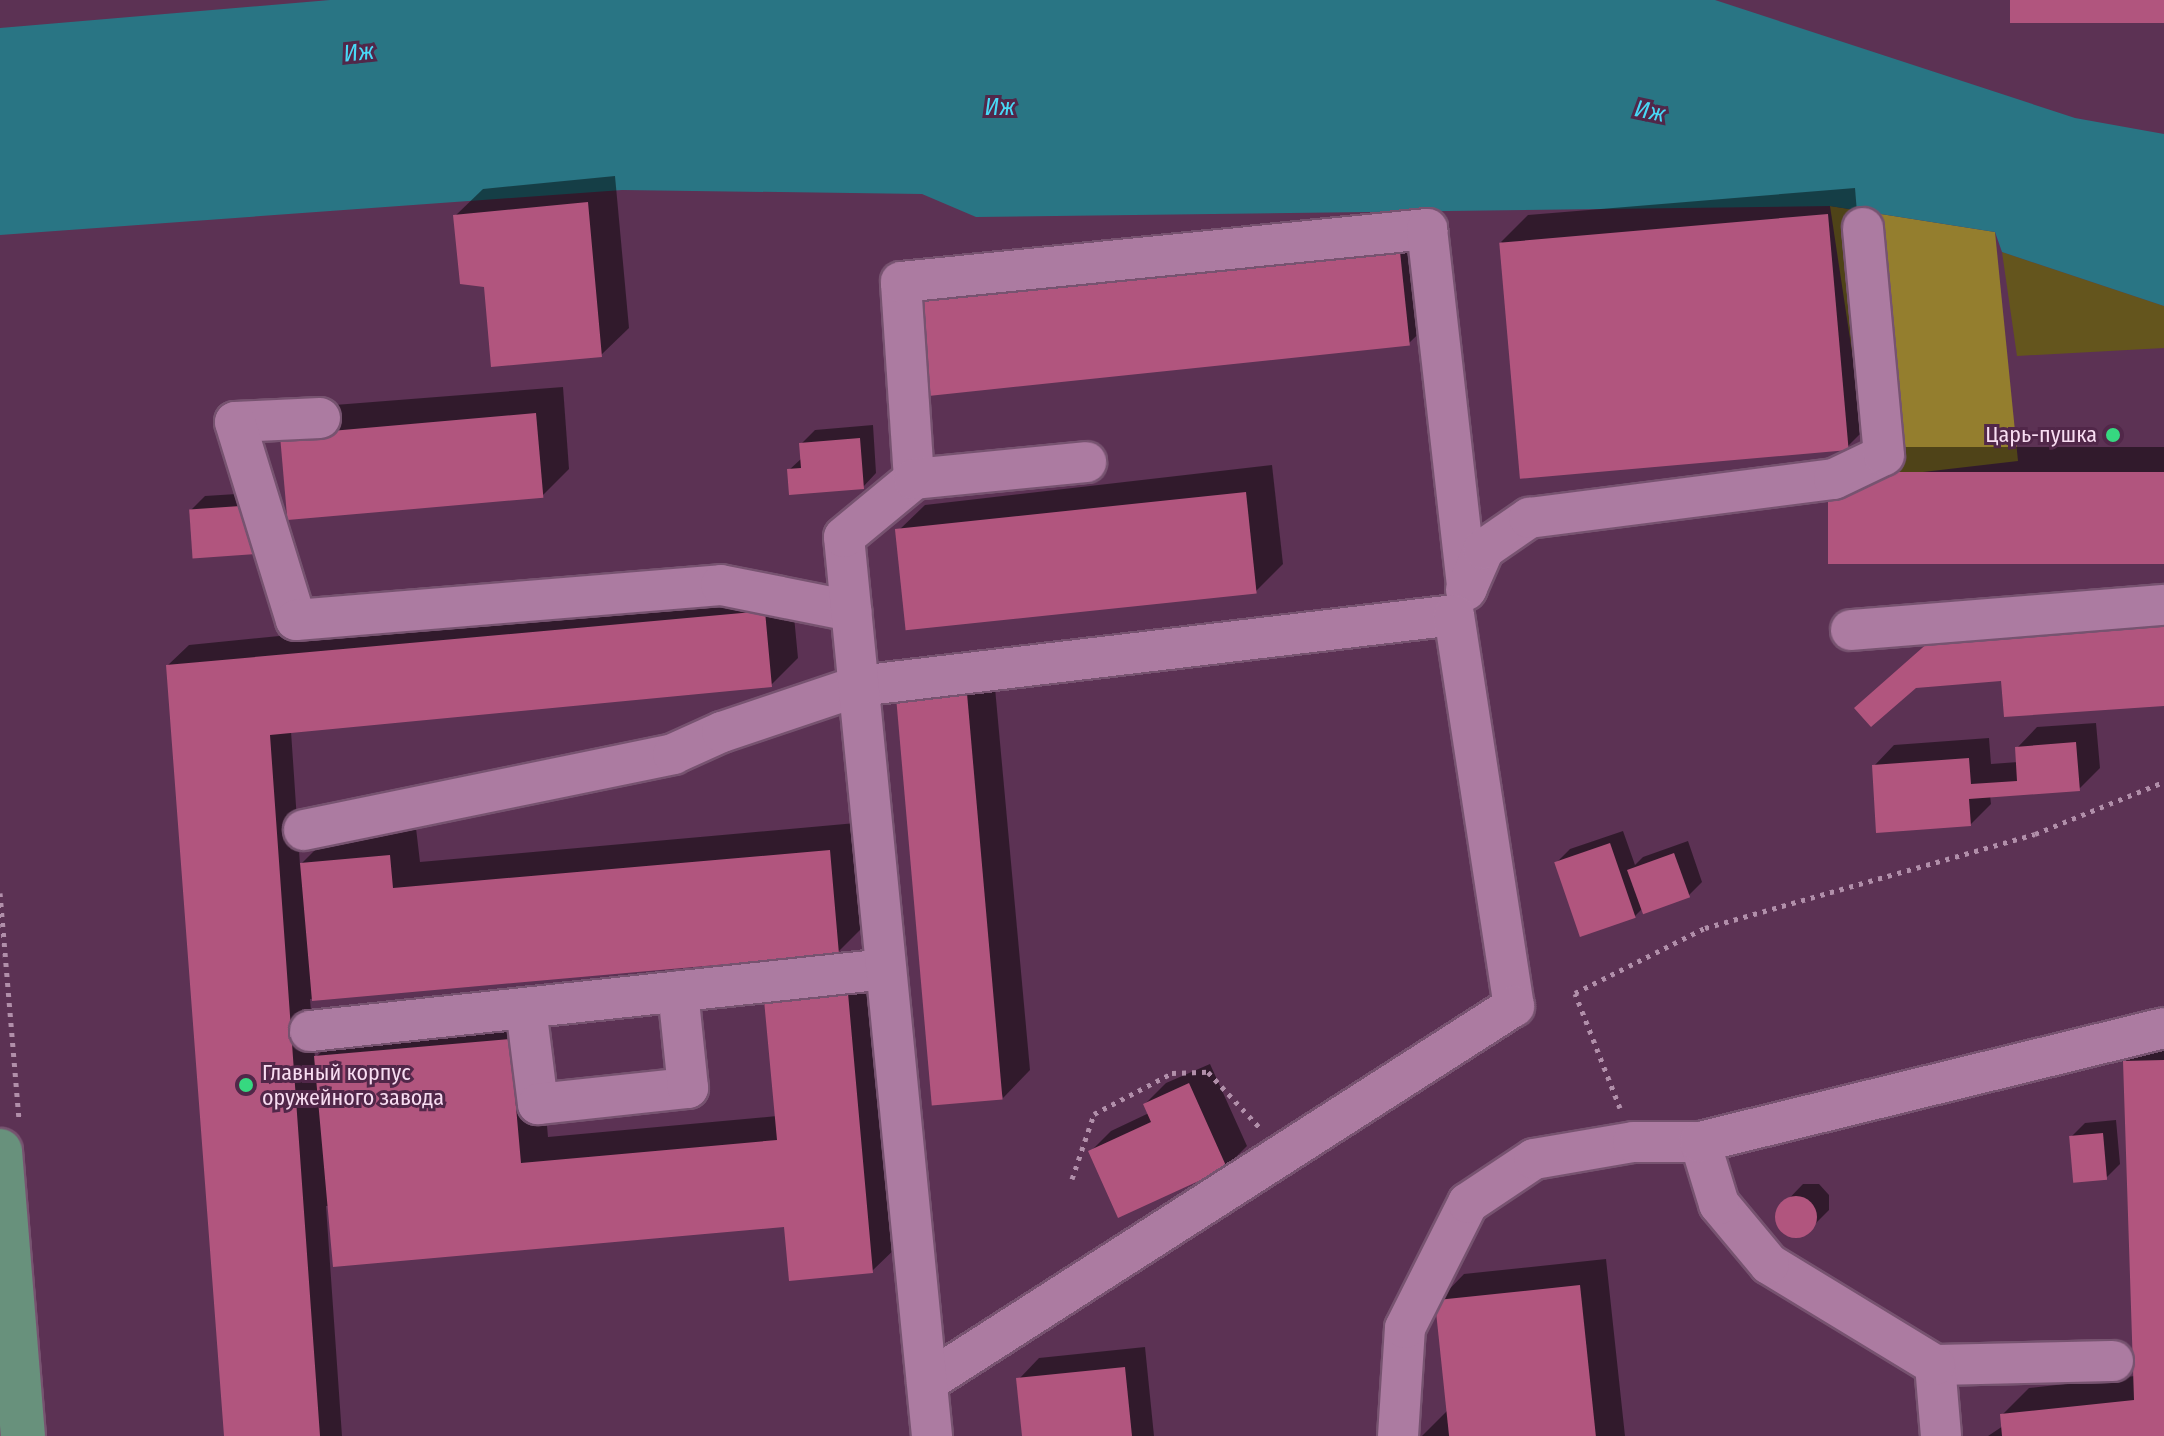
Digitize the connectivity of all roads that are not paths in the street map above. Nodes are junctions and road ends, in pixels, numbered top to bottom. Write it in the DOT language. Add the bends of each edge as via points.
graph roads {
  1 [pos="1863,228"];
  2 [pos="320,418"];
  3 [pos="1086,462"];
  4 [pos="914,479"];
  5 [pos="1460,602"];
  6 [pos="2164,605"];
  7 [pos="851,611"];
  8 [pos="1851,630"];
  9 [pos="859,686"];
  10 [pos="304,830"];
  11 [pos="886,969"];
  12 [pos="678,992"];
  13 [pos="526,1008"];
  14 [pos="2164,1028"];
  15 [pos="310,1031"];
  16 [pos="1700,1142"];
  17 [pos="0,1151"];
  18 [pos="7,1341"];
  19 [pos="2113,1361"];
  20 [pos="1935,1365"];
  21 [pos="927,1382"];
  22 [pos="23,1436"];
  23 [pos="932,1436"];
  24 [pos="1398,1436"];
  25 [pos="1941,1436"];
  1 -- 5 [label="lane" via="1884,455 1834,479 1529,518 1484,549"];
  2 -- 7 [label="lane" via="235,422 296,620 721,585"];
  3 -- 4 [label="lane"];
  4 -- 5 [label="lane" via="901,282 1427,229"];
  4 -- 7 [label="lane" via="844,537"];
  5 -- 9 [label="lane"];
  5 -- 21 [label="lane" via="1514,1006"];
  6 -- 8 [label="lane"];
  7 -- 9 [label="lane"];
  9 -- 10 [label="lane" via="673,754"];
  9 -- 11 [label="lane"];
  11 -- 12 [label="lane"];
  11 -- 21 [label="lane"];
  12 -- 13 [label="lane"];
  12 -- 13 [label="lane" via="688,1088 583,1100 538,1104"];
  13 -- 15 [label="lane"];
  14 -- 16 [label="lane"];
  16 -- 20 [label="lane" via="1719,1204 1769,1264"];
  16 -- 24 [label="lane" via="1633,1142 1534,1159 1468,1203 1405,1328"];
  17 -- 18 [label="main road"];
  18 -- 22 [label="main road"];
  19 -- 20 [label="lane"];
  20 -- 25 [label="lane"];
  21 -- 23 [label="lane"];
}
